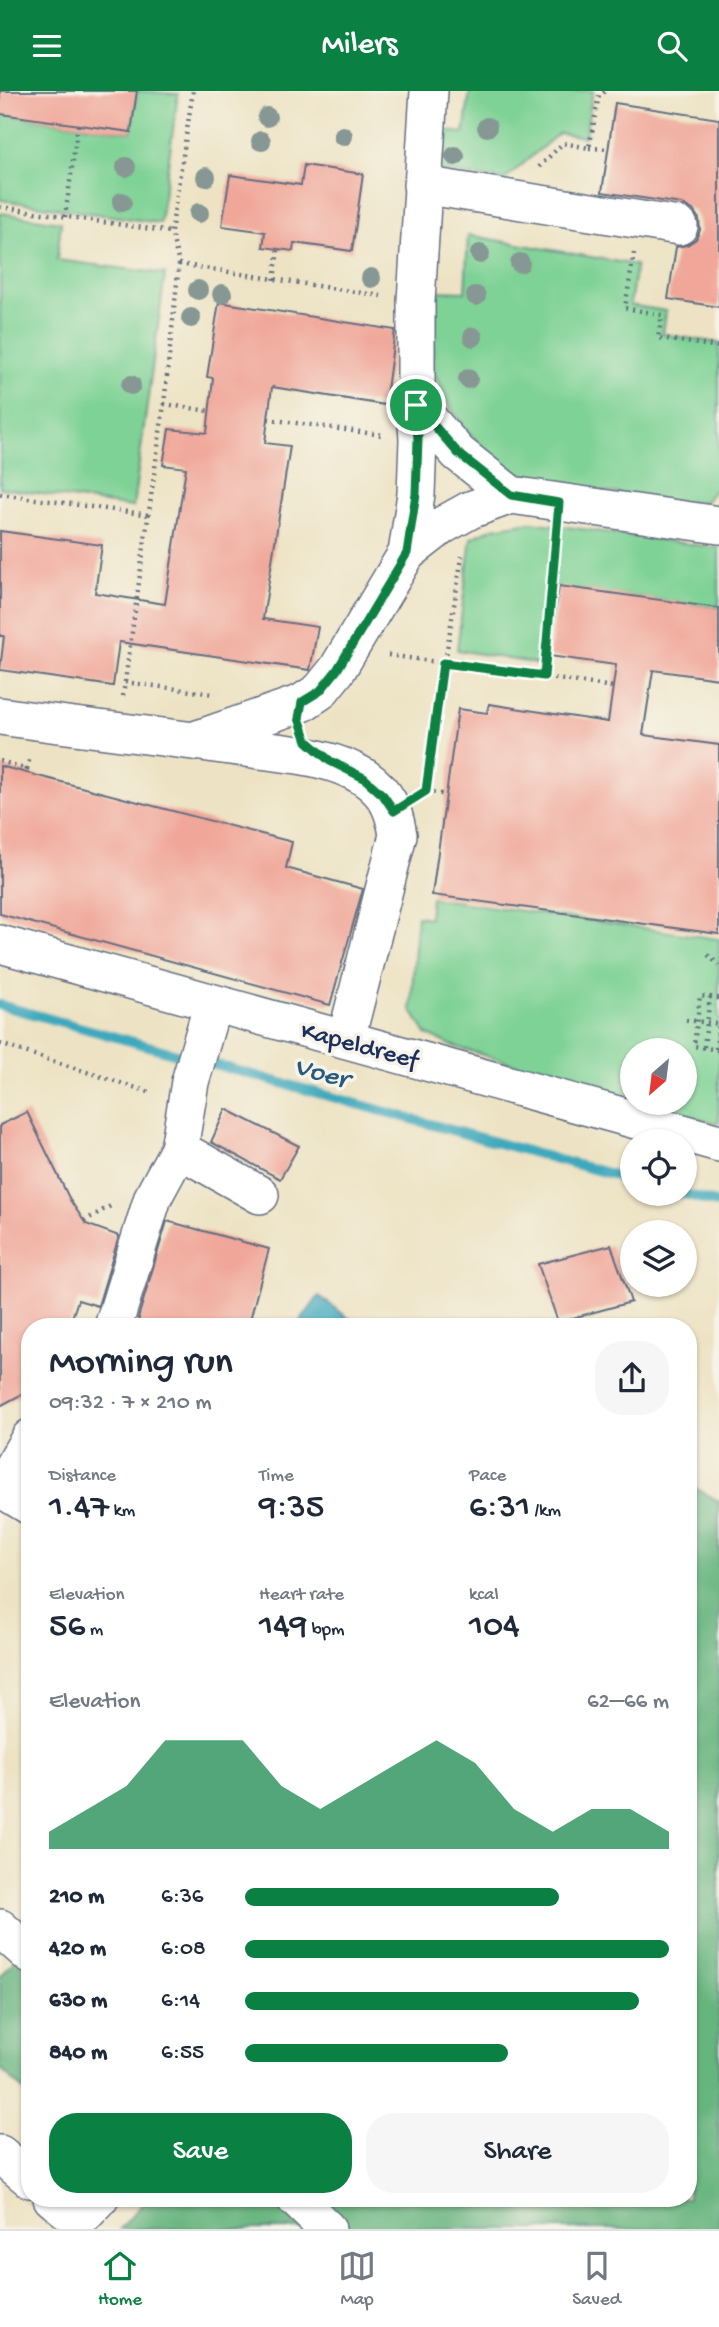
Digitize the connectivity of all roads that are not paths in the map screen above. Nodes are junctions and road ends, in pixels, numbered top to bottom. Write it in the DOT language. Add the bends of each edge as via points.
graph roads {
  1 [pos="429,91"];
  2 [pos="422,185"];
  3 [pos="679,226"];
  4 [pos="417,423"];
  5 [pos="511,495"];
  6 [pos="719,525"];
  7 [pos="407,553"];
  8 [pos="302,702"];
  9 [pos="0,716"];
  10 [pos="194,740"];
  11 [pos="330,761"];
  12 [pos="0,944"];
  13 [pos="208,1020"];
  14 [pos="346,1039"];
  15 [pos="719,1143"];
  16 [pos="179,1149"];
  17 [pos="260,1195"];
  18 [pos="116,1318"];
  19 [pos="21,1453"];
  20 [pos="21,1501"];
  21 [pos="1,1930"];
  22 [pos="21,1947"];
  23 [pos="0,2154"];
  24 [pos="21,2172"];
  25 [pos="63,2207"];
  26 [pos="91,2207"];
  27 [pos="304,2207"];
  28 [pos="327,2229"];
  1 -- 2 [label="street"];
  2 -- 3 [label="street"];
  2 -- 4 [label="street" via="416,301"];
  4 -- 5 [label="street"];
  4 -- 7 [label="street" via="416,494"];
  5 -- 6 [label="street"];
  5 -- 7 [label="street" via="470,510"];
  7 -- 8 [label="street" via="337,670 320,691"];
  8 -- 10 [label="street"];
  8 -- 11 [label="street" via="299,718 307,741"];
  9 -- 10 [label="street"];
  10 -- 11 [label="street"];
  11 -- 14 [label="street" via="364,778 383,795 394,811 398,835"];
  12 -- 13 [label="street, Kapeldreef"];
  13 -- 14 [label="street, Kapeldreef"];
  13 -- 16 [label="street" via="188,1093"];
  14 -- 15 [label="street, Kapeldreef"];
  16 -- 17 [label="street"];
  16 -- 18 [label="street" via="153,1196"];
  19 -- 20 [label="street" via="0,1488"];
  21 -- 22 [label="street"];
  23 -- 24 [label="street"];
  25 -- 26 [label="street" via="79,2220"];
  27 -- 28 [label="street"];
}
